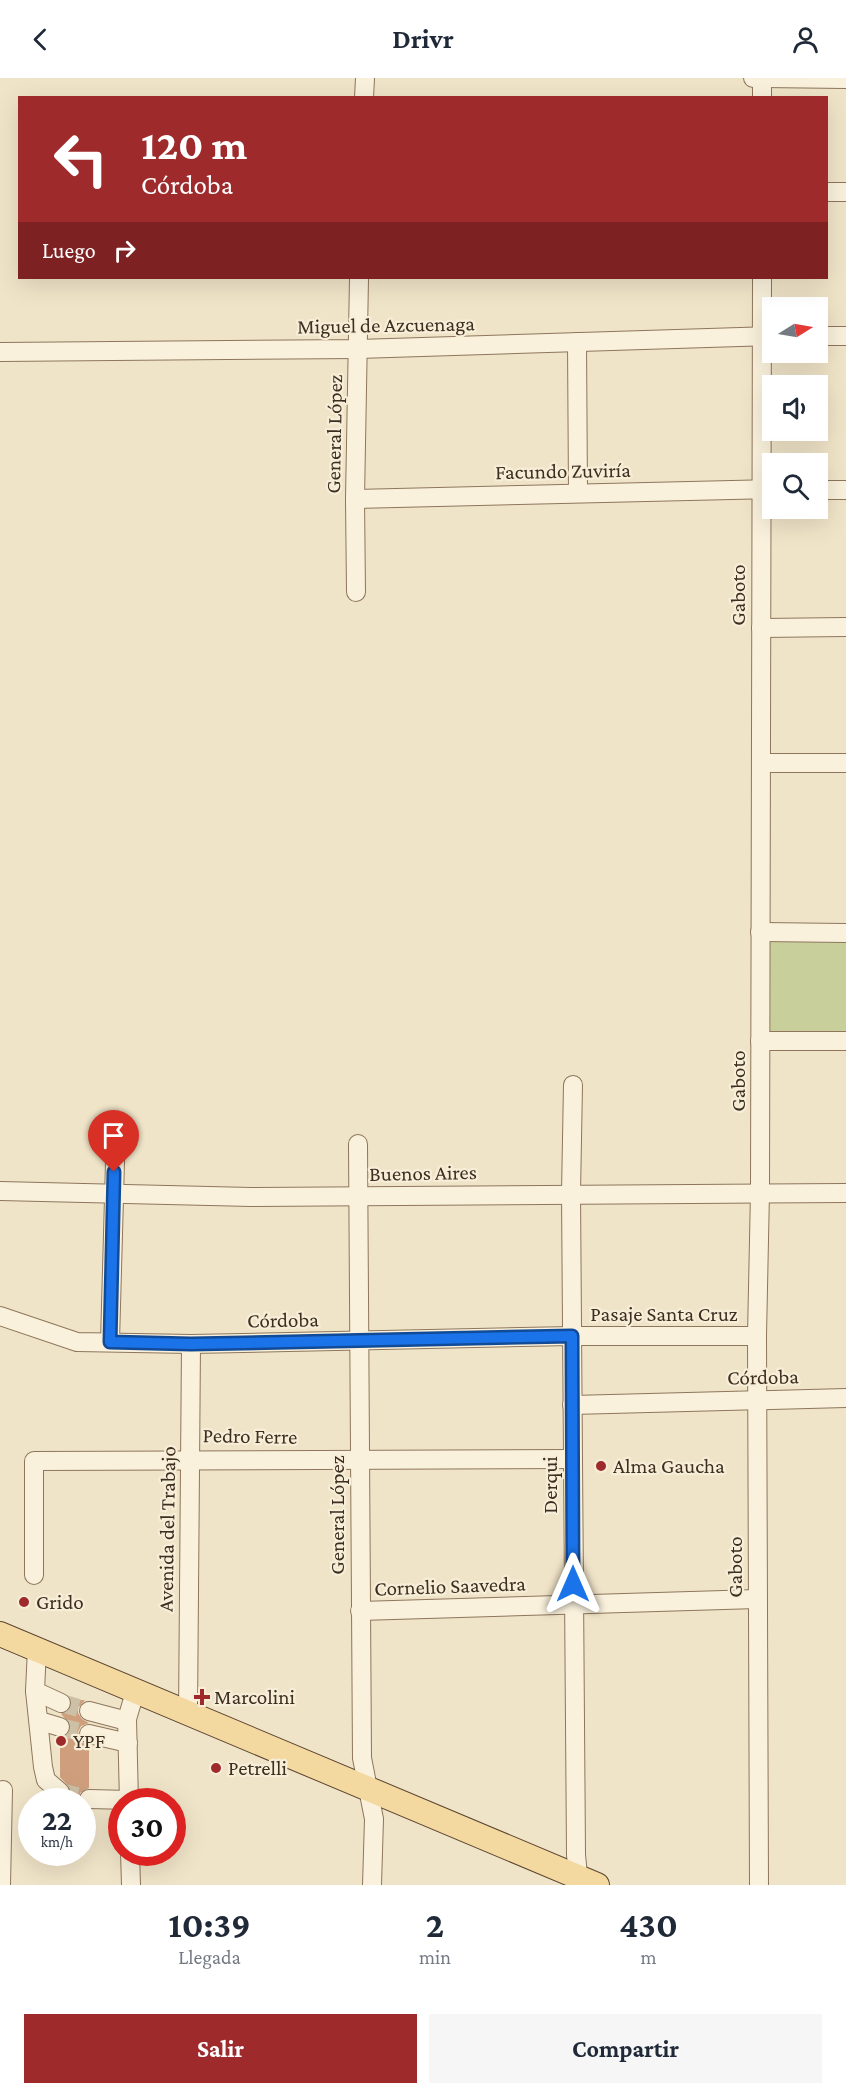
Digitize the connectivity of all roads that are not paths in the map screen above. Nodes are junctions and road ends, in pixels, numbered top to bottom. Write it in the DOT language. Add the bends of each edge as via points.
graph roads {
  1 [pos="364,78"];
  2 [pos="753,78"];
  3 [pos="762,78"];
  4 [pos="846,79"];
  5 [pos="364,96"];
  6 [pos="762,96"];
  7 [pos="828,192"];
  8 [pos="846,192"];
  9 [pos="359,279"];
  10 [pos="762,279"];
  11 [pos="764,297"];
  12 [pos="762,336"];
  13 [pos="828,336"];
  14 [pos="846,336"];
  15 [pos="578,342"];
  16 [pos="358,349"];
  17 [pos="0,352"];
  18 [pos="767,363"];
  19 [pos="767,453"];
  20 [pos="762,489"];
  21 [pos="828,490"];
  22 [pos="846,490"];
  23 [pos="578,494"];
  24 [pos="355,499"];
  25 [pos="766,519"];
  26 [pos="356,591"];
  27 [pos="846,627"];
  28 [pos="761,628"];
  29 [pos="761,764"];
  30 [pos="846,764"];
  31 [pos="760,932"];
  32 [pos="846,933"];
  33 [pos="760,1041"];
  34 [pos="846,1041"];
  35 [pos="573,1085"];
  36 [pos="116,1126"];
  37 [pos="358,1144"];
  38 [pos="0,1191"];
  39 [pos="760,1192"];
  40 [pos="846,1192"];
  41 [pos="570,1193"];
  42 [pos="113,1194"];
  43 [pos="359,1197"];
  44 [pos="0,1316"];
  45 [pos="572,1336"];
  46 [pos="757,1336"];
  47 [pos="360,1341"];
  48 [pos="110,1342"];
  49 [pos="191,1344"];
  50 [pos="846,1398"];
  51 [pos="757,1399"];
  52 [pos="572,1405"];
  53 [pos="190,1458"];
  54 [pos="572,1459"];
  55 [pos="359,1460"];
  56 [pos="34,1575"];
  57 [pos="757,1599"];
  58 [pos="573,1605"];
  59 [pos="360,1611"];
  60 [pos="0,1634"];
  61 [pos="37,1649"];
  62 [pos="35,1691"];
  63 [pos="135,1692"];
  64 [pos="61,1703"];
  65 [pos="89,1711"];
  66 [pos="188,1715"];
  67 [pos="40,1720"];
  68 [pos="127,1721"];
  69 [pos="60,1727"];
  70 [pos="89,1734"];
  71 [pos="128,1743"];
  72 [pos="54,1788"];
  73 [pos="129,1788"];
  74 [pos="367,1788"];
  75 [pos="3,1791"];
  76 [pos="130,1866"];
  77 [pos="584,1882"];
  78 [pos="1,1885"];
  79 [pos="131,1885"];
  80 [pos="372,1885"];
  81 [pos="759,1885"];
  1 -- 5 [label="street"];
  2 -- 3 [label="street"];
  3 -- 4 [label="street"];
  3 -- 6 [label="street"];
  7 -- 8 [label="street"];
  9 -- 16 [label="street, General López"];
  10 -- 11 [label="street, Gaboto"];
  12 -- 15 [label="street, Miguel de Azcuenaga"];
  13 -- 14 [label="street"];
  15 -- 16 [label="street, Miguel de Azcuenaga"];
  15 -- 23 [label="street"];
  16 -- 17 [label="street, Miguel de Azcuenaga"];
  16 -- 24 [label="street, General López"];
  18 -- 19 [label="street, Gaboto"];
  20 -- 23 [label="street, Facundo Zuviría"];
  21 -- 22 [label="street"];
  23 -- 24 [label="street, Facundo Zuviría"];
  24 -- 26 [label="street, General López"];
  25 -- 28 [label="street, Gaboto"];
  27 -- 28 [label="street"];
  28 -- 29 [label="street, Gaboto"];
  29 -- 30 [label="street"];
  29 -- 31 [label="street, Gaboto"];
  31 -- 32 [label="street"];
  31 -- 33 [label="street, Gaboto"];
  33 -- 34 [label="street"];
  33 -- 39 [label="street, Gaboto"];
  35 -- 41 [label="street, Derqui"];
  36 -- 42 [label="street"];
  37 -- 43 [label="street, General López"];
  38 -- 42 [label="street, Buenos Aires"];
  39 -- 40 [label="street, Buenos Aires"];
  39 -- 41 [label="street, Buenos Aires"];
  39 -- 46 [label="street, Gaboto"];
  41 -- 43 [label="street, Buenos Aires"];
  41 -- 45 [label="street, Derqui"];
  42 -- 43 [label="street, Buenos Aires"];
  42 -- 48 [label="street"];
  43 -- 47 [label="street, General López"];
  44 -- 48 [label="street, Córdoba" via="68,1340"];
  45 -- 46 [label="street, Pasaje Santa Cruz"];
  45 -- 47 [label="street, Córdoba"];
  45 -- 52 [label="street, Derqui"];
  46 -- 51 [label="street, Gaboto"];
  47 -- 49 [label="street, Córdoba"];
  47 -- 55 [label="street, General López"];
  48 -- 49 [label="street, Córdoba"];
  49 -- 53 [label="street, Avenida del Trabajo"];
  50 -- 51 [label="street, Córdoba"];
  51 -- 52 [label="street, Córdoba"];
  51 -- 57 [label="street, Gaboto"];
  52 -- 54 [label="street, Derqui"];
  53 -- 55 [label="street, Pedro Ferre"];
  53 -- 56 [label="street, Pedro Ferre" via="34,1461"];
  53 -- 66 [label="street, Avenida del Trabajo"];
  54 -- 55 [label="street, Pedro Ferre"];
  54 -- 58 [label="street, Derqui"];
  55 -- 59 [label="street, General López"];
  57 -- 58 [label="street, Cornelio Saavedra"];
  57 -- 81 [label="street, Gaboto"];
  58 -- 59 [label="street, Cornelio Saavedra"];
  58 -- 77 [label="street, Derqui"];
  59 -- 74 [label="street, General López" via="362,1758"];
  60 -- 61 [label="main road"];
  61 -- 62 [label="street"];
  61 -- 63 [label="main road"];
  62 -- 64 [label="street"];
  62 -- 67 [label="street"];
  63 -- 66 [label="main road"];
  63 -- 68 [label="street"];
  65 -- 68 [label="street"];
  66 -- 74 [label="main road"];
  67 -- 69 [label="street"];
  67 -- 72 [label="street" via="44,1774"];
  68 -- 71 [label="street"];
  70 -- 71 [label="street"];
  71 -- 73 [label="street"];
  74 -- 77 [label="main road"];
  74 -- 80 [label="street, General López" via="374,1819"];
  75 -- 78 [label="street"];
  76 -- 79 [label="street"];
}
